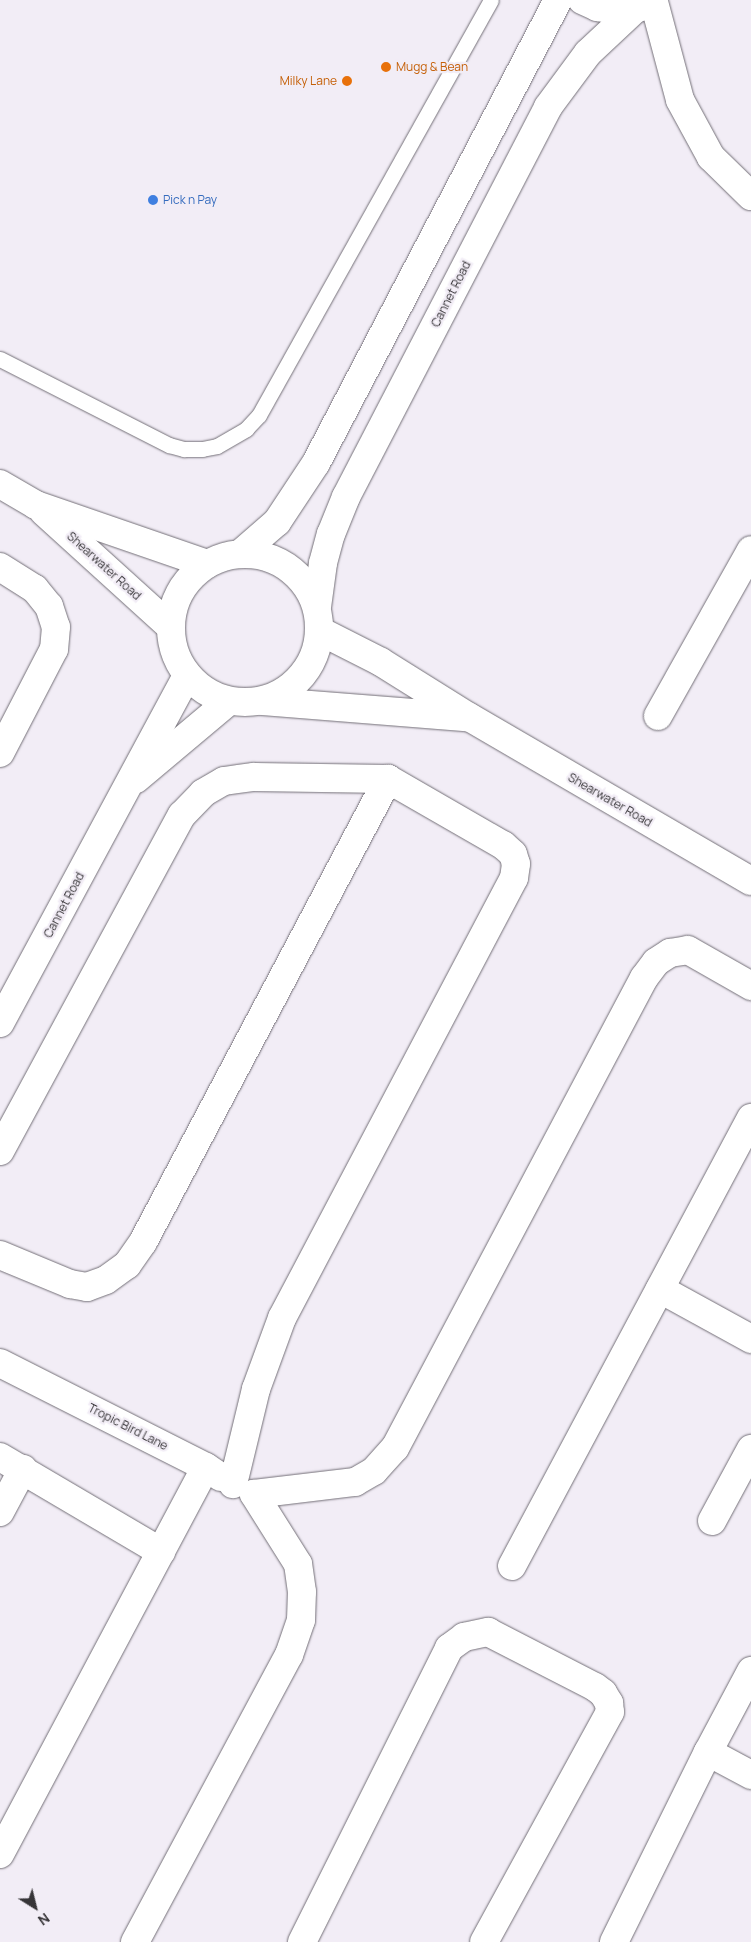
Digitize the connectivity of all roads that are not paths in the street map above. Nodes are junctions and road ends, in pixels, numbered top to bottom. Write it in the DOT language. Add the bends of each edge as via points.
graph roads {
  1 [pos="491,0"];
  2 [pos="558,0"];
  3 [pos="582,0"];
  4 [pos="649,4"];
  5 [pos="751,196"];
  6 [pos="0,359"];
  7 [pos="0,484"];
  8 [pos="36,505"];
  9 [pos="751,550"];
  10 [pos="240,554"];
  11 [pos="207,564"];
  12 [pos="0,567"];
  13 [pos="318,619"];
  14 [pos="171,628"];
  15 [pos="187,675"];
  16 [pos="229,701"];
  17 [pos="259,701"];
  18 [pos="658,716"];
  19 [pos="469,717"];
  20 [pos="0,753"];
  21 [pos="388,779"];
  22 [pos="127,786"];
  23 [pos="751,881"];
  24 [pos="751,986"];
  25 [pos="0,1023"];
  26 [pos="751,1118"];
  27 [pos="0,1152"];
  28 [pos="0,1255"];
  29 [pos="660,1289"];
  30 [pos="751,1338"];
  31 [pos="0,1363"];
  32 [pos="751,1449"];
  33 [pos="12,1463"];
  34 [pos="206,1467"];
  35 [pos="243,1489"];
  36 [pos="0,1512"];
  37 [pos="712,1521"];
  38 [pos="161,1552"];
  39 [pos="512,1566"];
  40 [pos="751,1671"];
  41 [pos="708,1752"];
  42 [pos="751,1775"];
  43 [pos="0,1854"];
  44 [pos="135,1942"];
  45 [pos="302,1942"];
  46 [pos="484,1942"];
  47 [pos="614,1942"];
  1 -- 6 [label="lane" via="259,416 246,428 217,446 184,449 169,445"];
  2 -- 10 [label="street" via="316,463 277,522"];
  3 -- 4 [label="street" via="616,10"];
  4 -- 5 [label="street" via="680,100 711,156"];
  4 -- 13 [label="street, Cannet Road" via="588,53 548,107 346,497 323,563"];
  7 -- 8 [label="street, Shearwater Road"];
  8 -- 11 [label="street, Shearwater Road"];
  8 -- 14 [label="street, Shearwater Road"];
  9 -- 18 [label="street"];
  10 -- 11 [label="street"];
  10 -- 13 [label="street" via="265,556 288,566 306,584"];
  11 -- 14 [label="street" via="181,591"];
  12 -- 20 [label="street" via="35,589 49,606 56,627 54,648"];
  13 -- 17 [label="street" via="314,656 301,676 282,692"];
  13 -- 19 [label="street, Shearwater Road"];
  14 -- 15 [label="street" via="172,644"];
  15 -- 16 [label="street" via="214,696"];
  15 -- 22 [label="street, Cannet Road"];
  16 -- 17 [label="street"];
  16 -- 22 [label="street, Cannet Road"];
  17 -- 19 [label="street, Shearwater Road"];
  19 -- 23 [label="street, Shearwater Road"];
  21 -- 27 [label="street" via="254,777 224,781 203,793 182,815"];
  21 -- 28 [label="street" via="143,1242 127,1265 106,1280 87,1287 70,1284"];
  21 -- 35 [label="street" via="504,845 513,854 516,864 514,878 282,1318 256,1389"];
  22 -- 25 [label="street, Cannet Road"];
  24 -- 35 [label="street" via="688,950 670,953 656,962 644,978 395,1448 374,1471 355,1482"];
  26 -- 29 [label="street"];
  29 -- 30 [label="street"];
  29 -- 39 [label="street"];
  31 -- 34 [label="street, Tropic Bird Lane"];
  32 -- 37 [label="street"];
  33 -- 36 [label="street"];
  33 -- 38 [label="street"];
  34 -- 35 [label="street, Tropic Bird Lane"];
  34 -- 38 [label="street"];
  35 -- 44 [label="street" via="298,1564 301,1620 289,1655"];
  38 -- 43 [label="street"];
  40 -- 41 [label="street"];
  41 -- 42 [label="street"];
  41 -- 47 [label="street"];
  45 -- 46 [label="street" via="449,1648 464,1637 488,1632 595,1687 604,1693 610,1712"];
}
